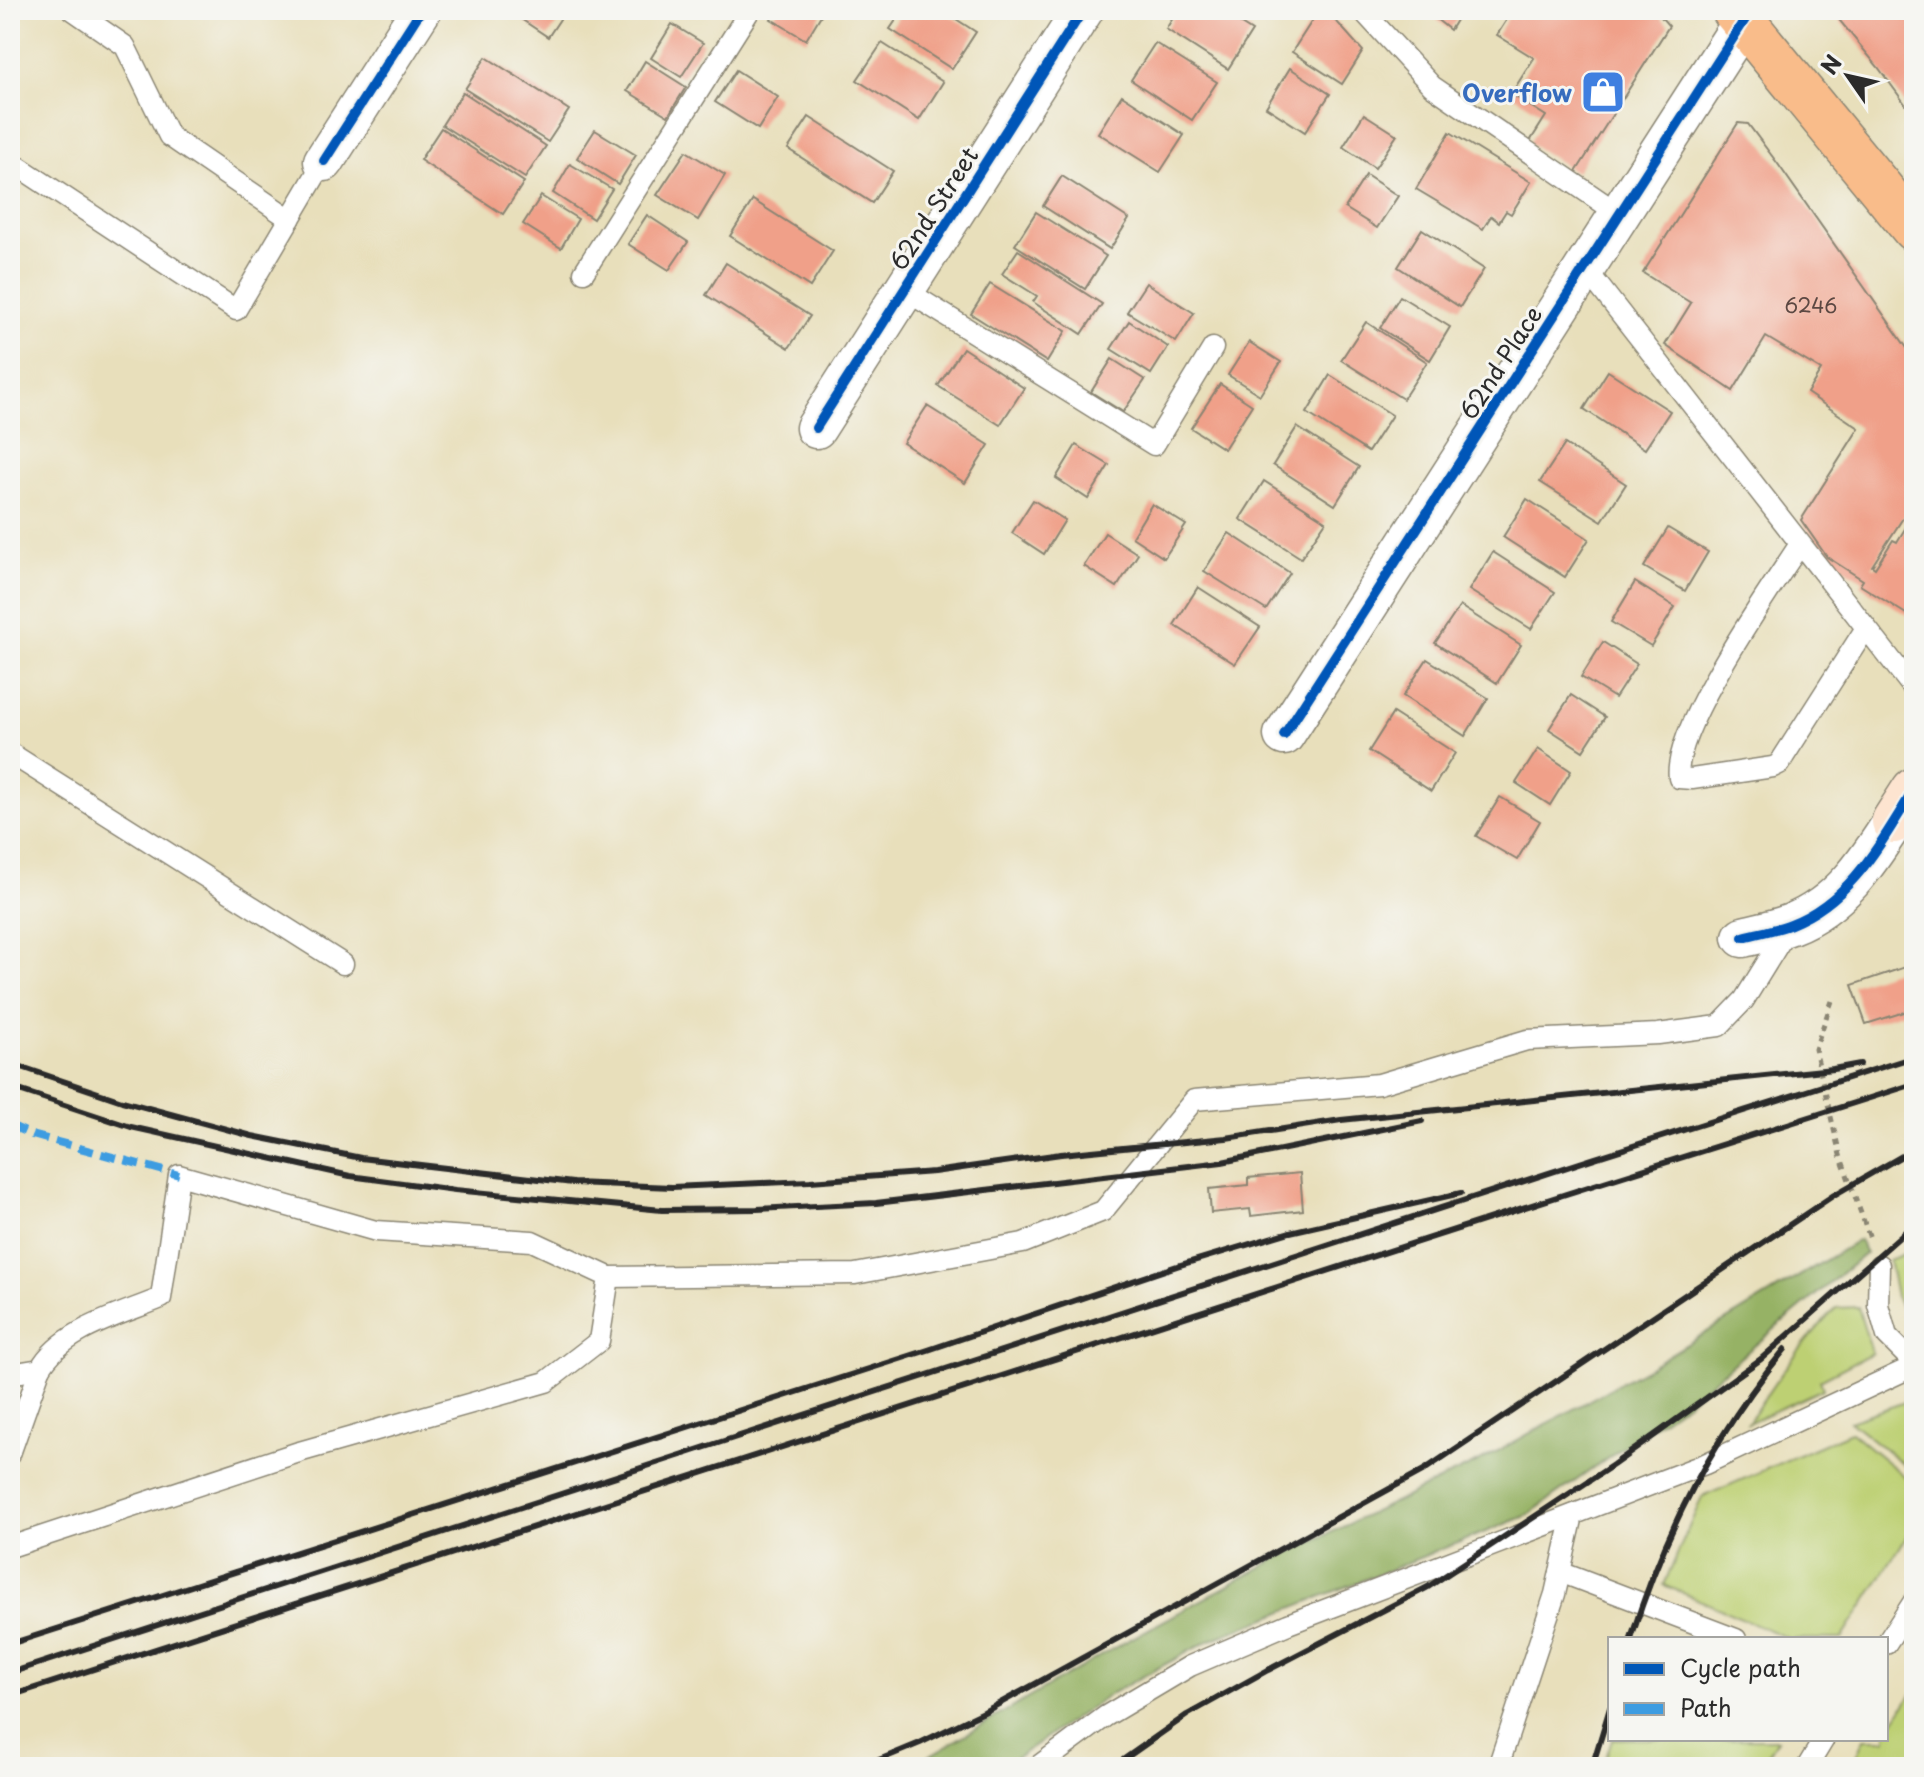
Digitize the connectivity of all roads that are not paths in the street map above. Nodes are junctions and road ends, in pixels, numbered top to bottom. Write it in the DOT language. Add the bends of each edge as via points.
graph roads {
  1 [pos="73,10"];
  2 [pos="421,10"];
  3 [pos="750,10"];
  4 [pos="1083,10"];
  5 [pos="1362,10"];
  6 [pos="1743,14"];
  7 [pos="10,161"];
  8 [pos="324,161"];
  9 [pos="1619,214"];
  10 [pos="290,219"];
  11 [pos="1914,229"];
  12 [pos="1585,268"];
  13 [pos="584,272"];
  14 [pos="905,290"];
  15 [pos="1213,348"];
  16 [pos="816,428"];
  17 [pos="1800,544"];
  18 [pos="1866,628"];
  19 [pos="1914,689"];
  20 [pos="1284,735"];
  21 [pos="10,753"];
  22 [pos="1907,815"];
  23 [pos="1790,925"];
  24 [pos="1743,937"];
  25 [pos="343,964"];
  26 [pos="1879,1265"];
  27 [pos="609,1277"];
  28 [pos="1914,1364"];
  29 [pos="40,1369"];
  30 [pos="10,1374"];
  31 [pos="10,1454"];
  32 [pos="1573,1515"];
  33 [pos="10,1547"];
  34 [pos="1560,1572"];
  35 [pos="1914,1601"];
  36 [pos="1731,1637"];
  37 [pos="1888,1641"];
  38 [pos="1823,1741"];
  39 [pos="1037,1767"];
  40 [pos="1498,1767"];
  41 [pos="1807,1767"];
  1 -- 10 [label="lane" via="125,46 169,136"];
  2 -- 8 [label="street"];
  3 -- 13 [label="lane"];
  4 -- 14 [label="street, 62nd Street"];
  5 -- 9 [label="lane" via="1432,86"];
  6 -- 9 [label="street, 62nd Place"];
  6 -- 11 [label="main road"];
  7 -- 10 [label="lane" via="236,310"];
  8 -- 10 [label="lane"];
  9 -- 12 [label="street, 62nd Place"];
  12 -- 17 [label="lane"];
  12 -- 20 [label="street, 62nd Place"];
  14 -- 15 [label="lane" via="1154,445"];
  14 -- 16 [label="street, 62nd Street"];
  17 -- 18 [label="lane"];
  17 -- 18 [label="lane" via="1714,679 1687,736 1677,766 1679,778 1779,764"];
  18 -- 19 [label="lane"];
  21 -- 25 [label="lane"];
  22 -- 23 [label="street" via="1845,889"];
  23 -- 24 [label="street"];
  23 -- 27 [label="lane" via="1744,1000 1719,1026 1527,1040 1379,1084 1194,1100 1103,1211 1023,1243 855,1274"];
  26 -- 28 [label="lane" via="1878,1305 1887,1336"];
  27 -- 29 [label="lane" via="532,1241 376,1231 179,1175 161,1298 74,1335 48,1355"];
  27 -- 33 [label="lane" via="599,1341 546,1382 299,1452"];
  28 -- 32 [label="lane" via="1705,1464"];
  29 -- 30 [label="lane"];
  29 -- 31 [label="lane"];
  32 -- 34 [label="lane"];
  32 -- 39 [label="lane" via="1190,1666 1106,1716"];
  34 -- 36 [label="lane"];
  34 -- 40 [label="lane"];
  35 -- 37 [label="lane"];
  38 -- 41 [label="lane"];
}
